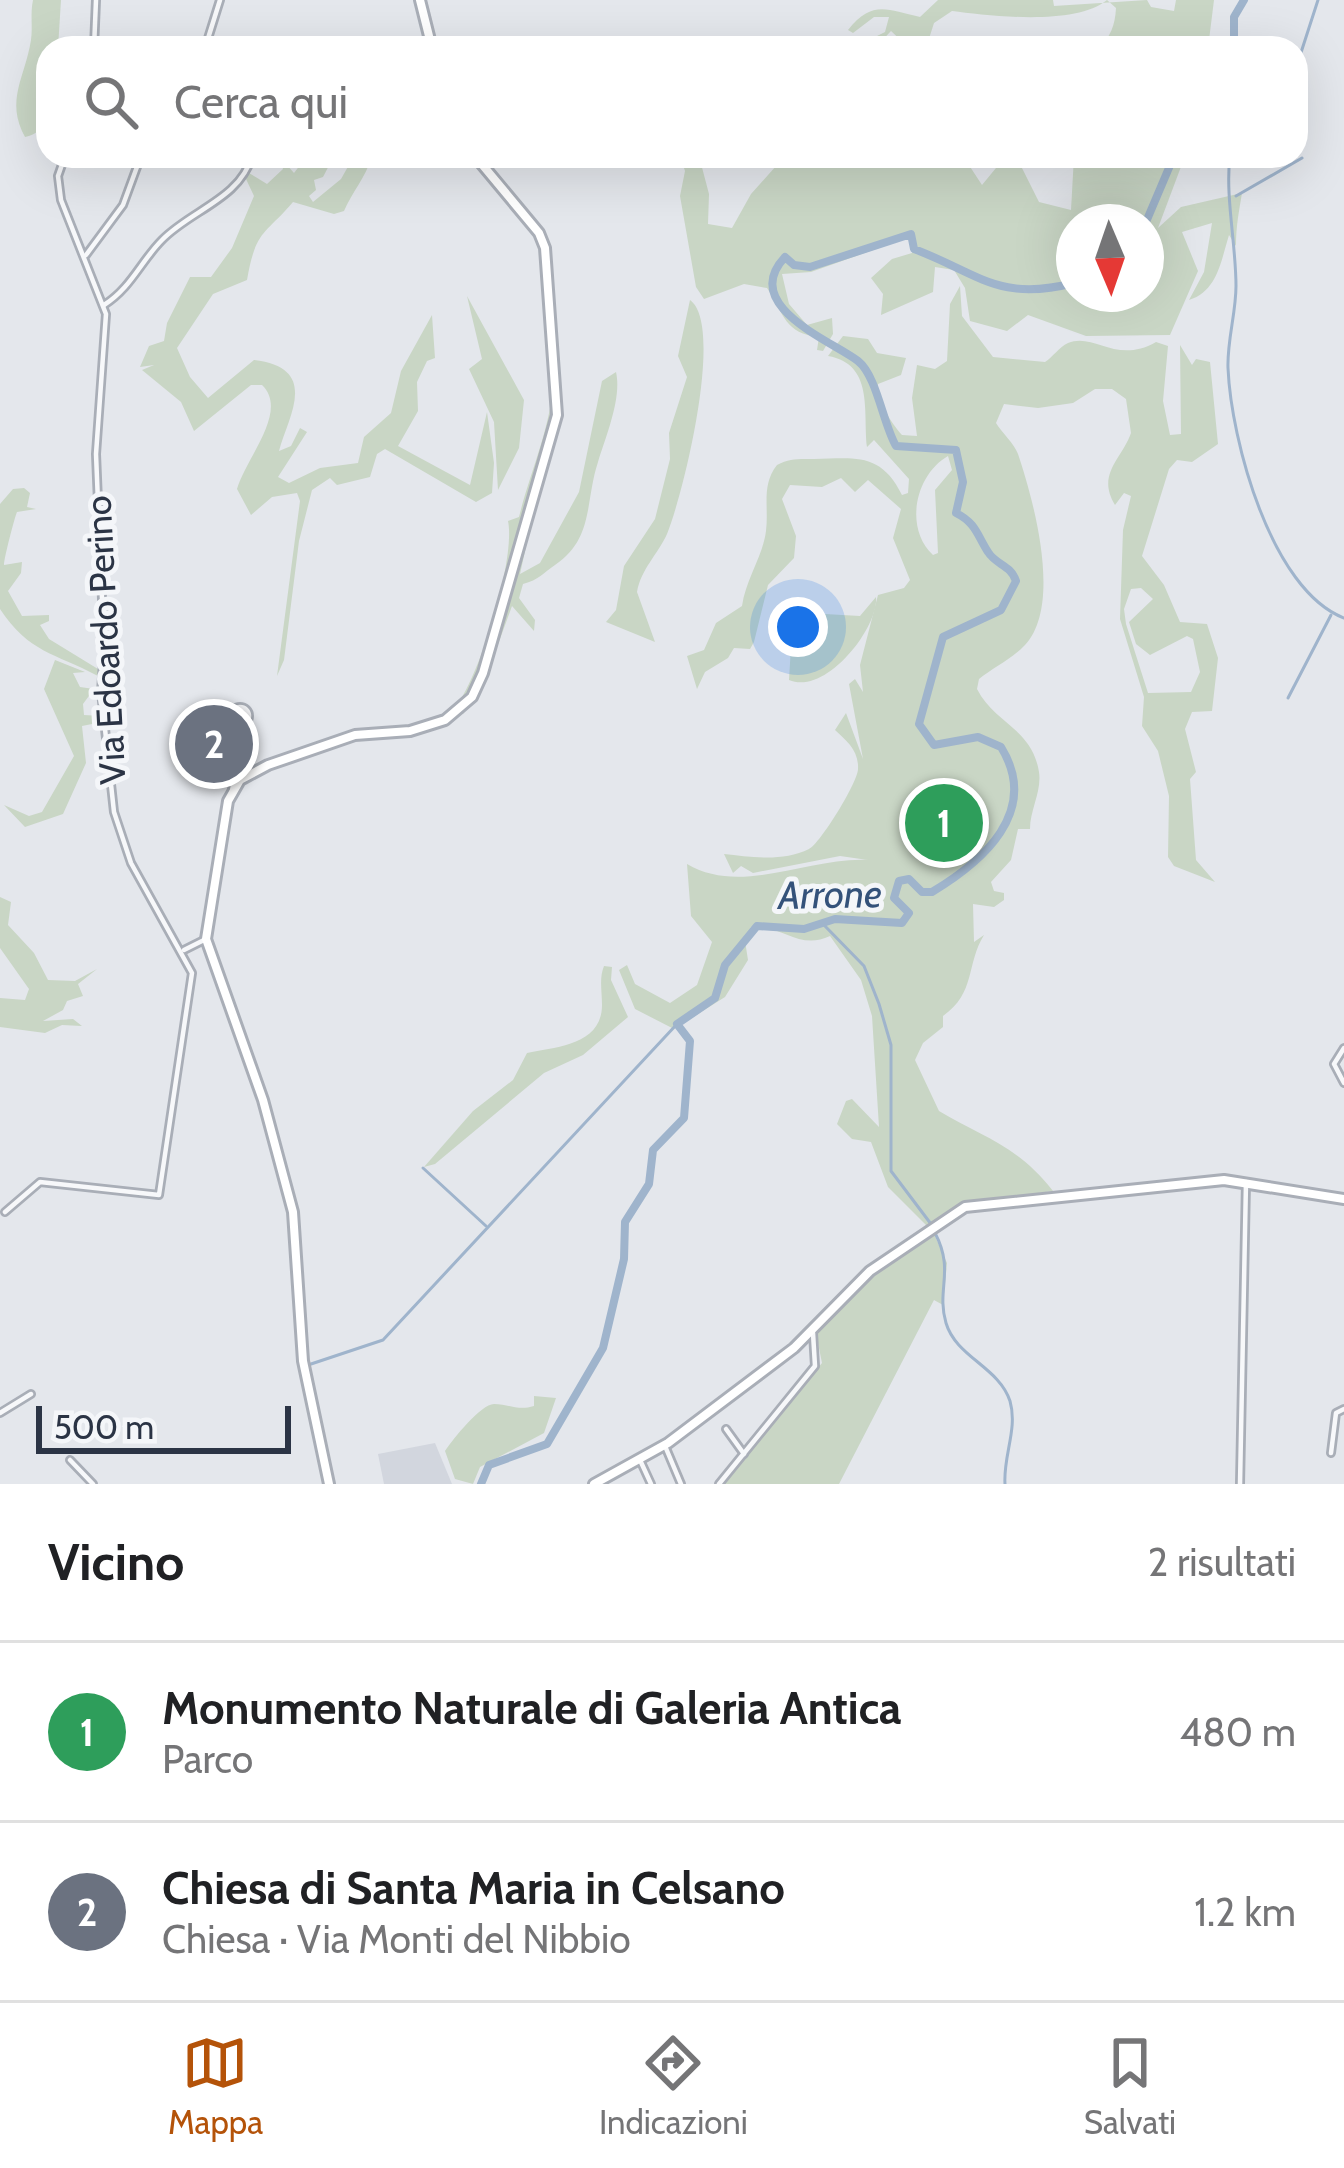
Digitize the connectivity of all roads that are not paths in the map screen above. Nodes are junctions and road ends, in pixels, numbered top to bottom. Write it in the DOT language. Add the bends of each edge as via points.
graph roads {
  1 [pos="96,0"];
  2 [pos="220,0"];
  3 [pos="420,0"];
  4 [pos="94,36"];
  5 [pos="209,36"];
  6 [pos="429,36"];
  7 [pos="63,168"];
  8 [pos="137,168"];
  9 [pos="247,168"];
  10 [pos="485,168"];
  11 [pos="86,256"];
  12 [pos="104,305"];
  13 [pos="244,725"];
  14 [pos="231,728"];
  15 [pos="221,745"];
  16 [pos="232,791"];
  17 [pos="206,939"];
  18 [pos="183,950"];
  19 [pos="1344,1048"];
  20 [pos="1344,1083"];
  21 [pos="1246,1182"];
  22 [pos="1344,1199"];
  23 [pos="5,1212"];
  24 [pos="815,1326"];
  25 [pos="807,1335"];
  26 [pos="799,1343"];
  27 [pos="812,1352"];
  28 [pos="32,1394"];
  29 [pos="1344,1409"];
  30 [pos="0,1413"];
  31 [pos="726,1429"];
  32 [pos="664,1446"];
  33 [pos="1330,1453"];
  34 [pos="744,1454"];
  35 [pos="70,1460"];
  36 [pos="640,1460"];
  37 [pos="93,1484"];
  38 [pos="329,1484"];
  39 [pos="594,1484"];
  40 [pos="651,1484"];
  41 [pos="681,1484"];
  42 [pos="719,1484"];
  43 [pos="1240,1484"];
  1 -- 4 [label="street"];
  2 -- 5 [label="street"];
  3 -- 6 [label="street"];
  7 -- 11 [label="street, Via Edoardo Perino" via="59,193"];
  8 -- 11 [label="street" via="123,205"];
  9 -- 12 [label="street" via="242,181 163,238"];
  10 -- 16 [label="street" via="545,248 559,401 477,690 437,724 338,741 249,773"];
  11 -- 12 [label="street, Via Edoardo Perino"];
  12 -- 18 [label="street, Via Edoardo Perino" via="96,454 100,689 114,812 131,863"];
  13 -- 14 [label="street"];
  13 -- 14 [label="street" via="246,708 235,708"];
  13 -- 16 [label="street"];
  14 -- 15 [label="street" via="228,745"];
  16 -- 17 [label="street"];
  17 -- 18 [label="street"];
  17 -- 38 [label="street" via="292,1212 303,1361"];
  18 -- 23 [label="street, Via Edoardo Perino" via="192,973 159,1195 40,1182"];
  19 -- 20 [label="street" via="1334,1064"];
  21 -- 22 [label="street"];
  21 -- 24 [label="street" via="976,1204 873,1269"];
  21 -- 43 [label="street"];
  24 -- 25 [label="street"];
  24 -- 27 [label="street"];
  25 -- 26 [label="street"];
  25 -- 27 [label="street"];
  26 -- 27 [label="street"];
  26 -- 32 [label="street"];
  27 -- 34 [label="street" via="814,1367"];
  28 -- 30 [label="street"];
  29 -- 33 [label="street"];
  31 -- 34 [label="street"];
  32 -- 36 [label="street"];
  32 -- 41 [label="street"];
  34 -- 42 [label="street"];
  35 -- 37 [label="street"];
  36 -- 39 [label="street"];
  36 -- 40 [label="street"];
}
